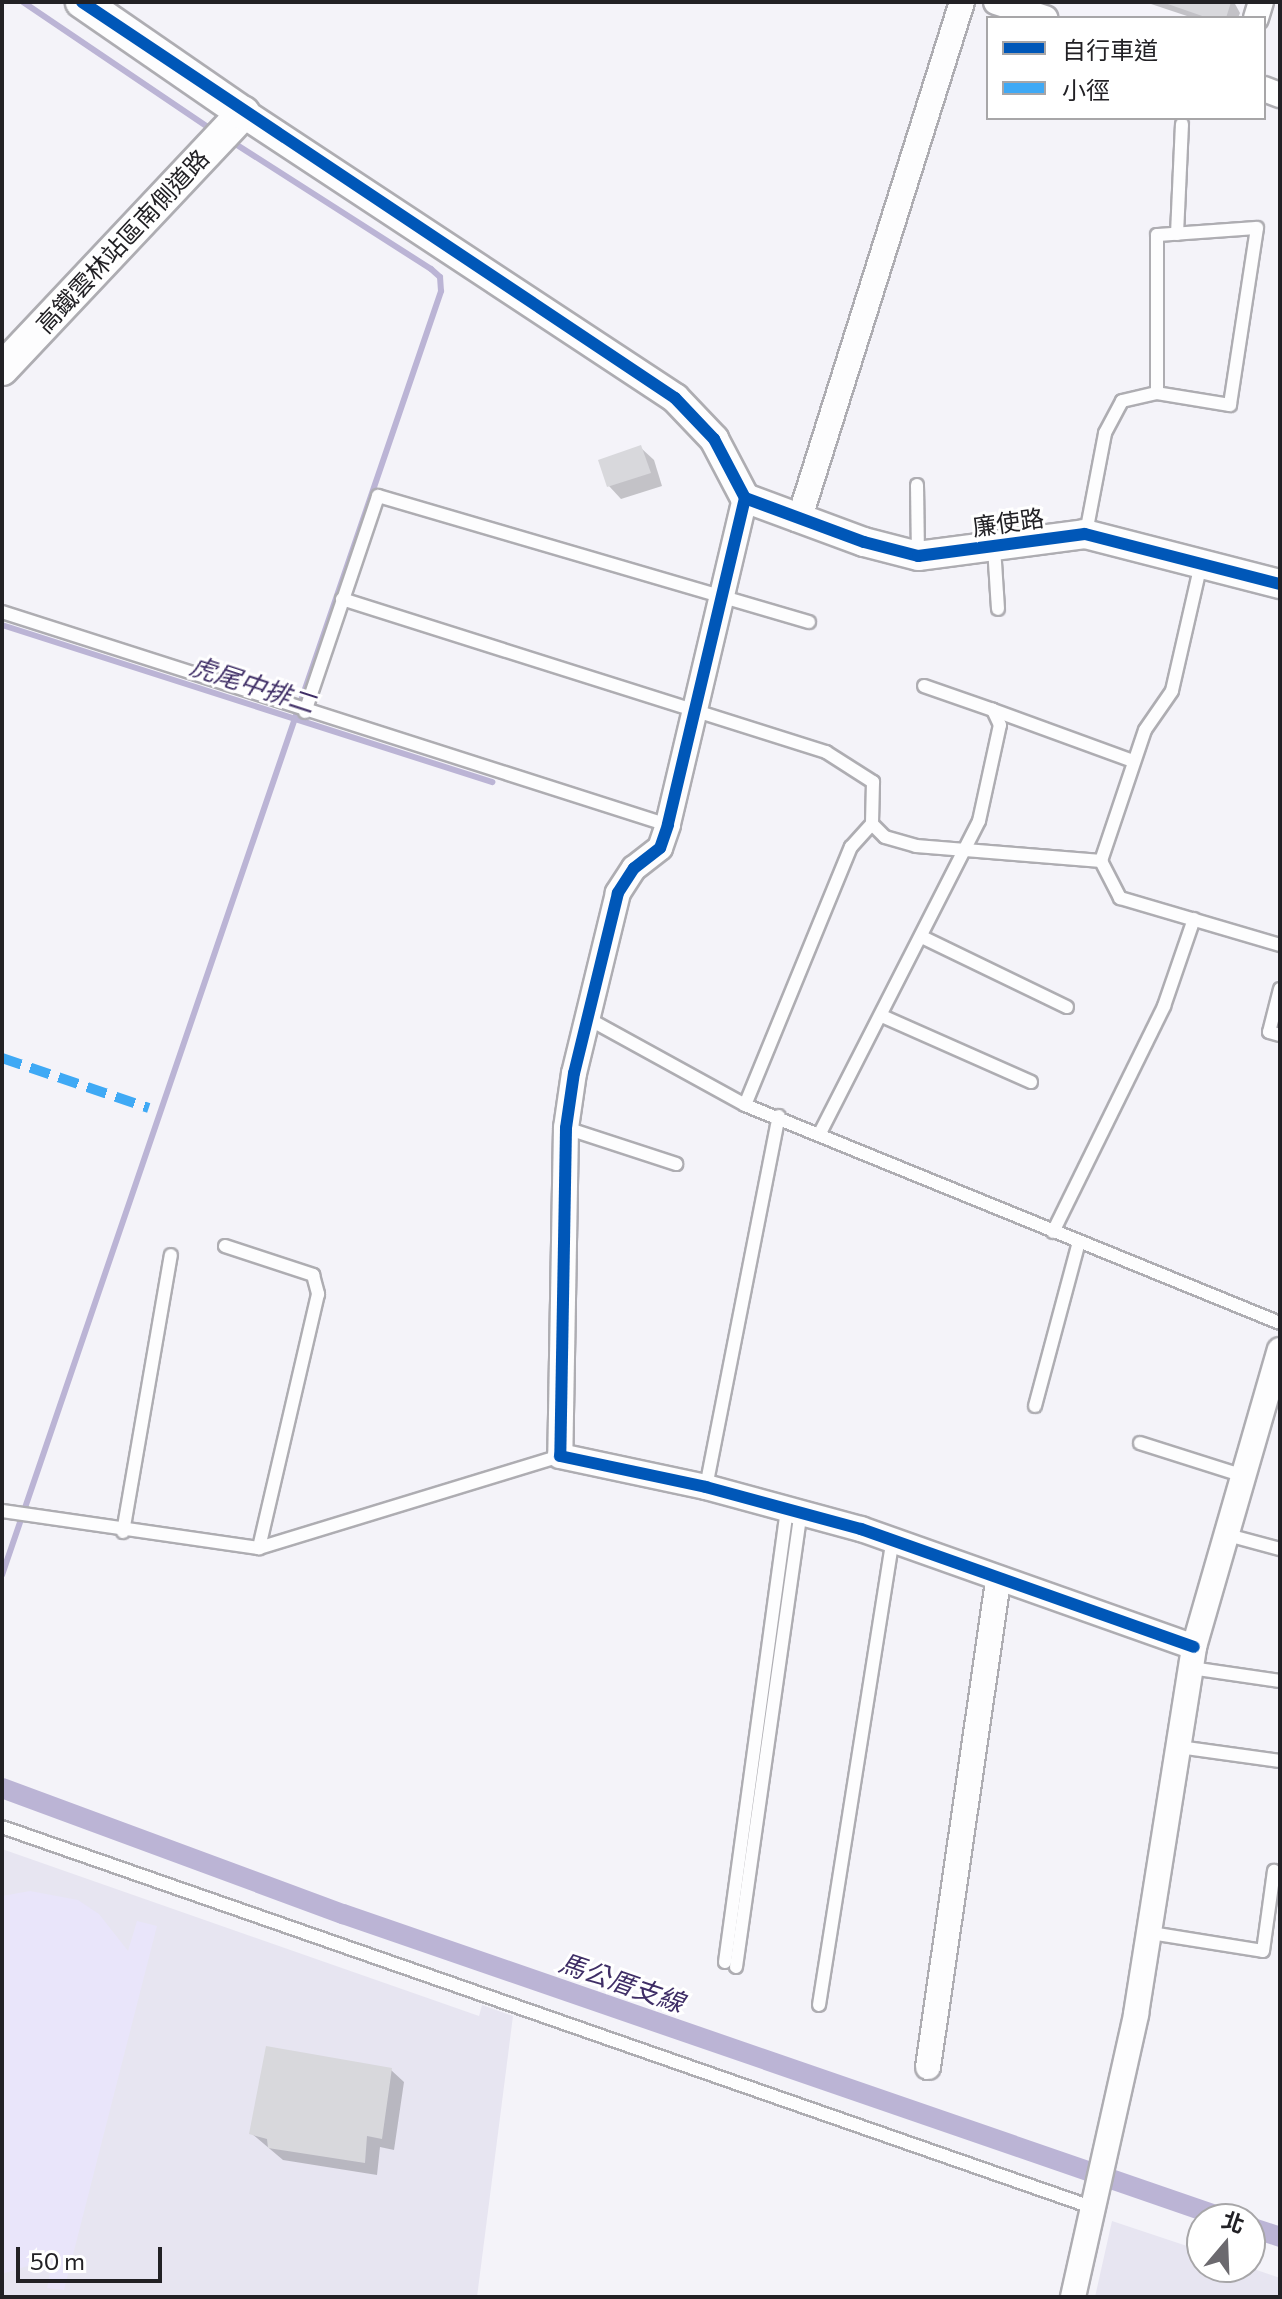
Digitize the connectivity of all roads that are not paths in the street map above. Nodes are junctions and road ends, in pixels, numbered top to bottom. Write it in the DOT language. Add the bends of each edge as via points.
graph roads {
  1 [pos="82,2"];
  2 [pos="962,2"];
  3 [pos="996,2"];
  4 [pos="1039,16"];
  5 [pos="243,113"];
  6 [pos="1182,124"];
  7 [pos="1177,234"];
  8 [pos="2,369"];
  9 [pos="1157,393"];
  10 [pos="917,485"];
  11 [pos="745,498"];
  12 [pos="799,520"];
  13 [pos="1085,534"];
  14 [pos="994,543"];
  15 [pos="918,556"];
  16 [pos="1202,560"];
  17 [pos="1280,584"];
  18 [pos="722,594"];
  19 [pos="342,599"];
  20 [pos="998,609"];
  21 [pos="2,612"];
  22 [pos="809,622"];
  23 [pos="924,686"];
  24 [pos="993,710"];
  25 [pos="693,711"];
  26 [pos="305,712"];
  27 [pos="1133,761"];
  28 [pos="872,824"];
  29 [pos="668,825"];
  30 [pos="966,851"];
  31 [pos="1101,861"];
  32 [pos="1194,919"];
  33 [pos="922,937"];
  34 [pos="1280,945"];
  35 [pos="1280,989"];
  36 [pos="1067,1007"];
  37 [pos="882,1016"];
  38 [pos="587,1018"];
  39 [pos="1280,1035"];
  40 [pos="1031,1082"];
  41 [pos="745,1105"];
  42 [pos="779,1116"];
  43 [pos="566,1128"];
  44 [pos="819,1135"];
  45 [pos="676,1164"];
  46 [pos="1053,1232"];
  47 [pos="1079,1242"];
  48 [pos="225,1246"];
  49 [pos="171,1255"];
  50 [pos="1280,1323"];
  51 [pos="1280,1350"];
  52 [pos="1035,1406"];
  53 [pos="1140,1443"];
  54 [pos="560,1456"];
  55 [pos="1247,1477"];
  56 [pos="706,1487"];
  57 [pos="794,1510"];
  58 [pos="2,1511"];
  59 [pos="123,1532"];
  60 [pos="1228,1535"];
  61 [pos="892,1542"];
  62 [pos="259,1548"];
  63 [pos="1280,1549"];
  64 [pos="998,1581"];
  65 [pos="1192,1657"];
  66 [pos="1280,1681"];
  67 [pos="1179,1747"];
  68 [pos="1280,1761"];
  69 [pos="2,1827"];
  70 [pos="1274,1871"];
  71 [pos="1151,1933"];
  72 [pos="730,1965"];
  73 [pos="819,2005"];
  74 [pos="928,2067"];
  75 [pos="1097,2201"];
  76 [pos="1073,2297"];
  1 -- 5 [label="main road"];
  2 -- 12 [label="street"];
  3 -- 4 [label="street"];
  5 -- 8 [label="main road, 高鐵雲林站區南側道路"];
  5 -- 11 [label="street" via="675,398 714,439"];
  6 -- 7 [label="lane"];
  7 -- 9 [label="lane" via="1157,235"];
  7 -- 9 [label="lane" via="1257,228 1230,405"];
  9 -- 13 [label="lane" via="1122,401 1116,411 1105,433"];
  10 -- 15 [label="lane"];
  11 -- 12 [label="street, 廉使路"];
  11 -- 18 [label="street"];
  12 -- 15 [label="street, 廉使路"];
  13 -- 14 [label="street, 廉使路"];
  13 -- 16 [label="street, 廉使路"];
  14 -- 15 [label="street, 廉使路"];
  14 -- 20 [label="lane"];
  16 -- 17 [label="street, 廉使路"];
  16 -- 27 [label="lane" via="1172,691"];
  18 -- 19 [label="lane" via="378,496"];
  18 -- 22 [label="lane"];
  18 -- 25 [label="street"];
  19 -- 25 [label="lane"];
  19 -- 26 [label="lane"];
  21 -- 26 [label="lane"];
  23 -- 24 [label="lane"];
  24 -- 27 [label="lane"];
  24 -- 30 [label="lane" via="1000,725 979,821"];
  25 -- 28 [label="lane" via="826,752 873,782"];
  25 -- 29 [label="street"];
  26 -- 29 [label="lane"];
  27 -- 31 [label="lane"];
  28 -- 30 [label="lane" via="896,840"];
  28 -- 41 [label="lane" via="851,847"];
  29 -- 38 [label="street" via="660,848 634,868 618,893"];
  30 -- 31 [label="lane"];
  30 -- 33 [label="lane"];
  31 -- 32 [label="lane" via="1120,898"];
  32 -- 34 [label="lane"];
  32 -- 46 [label="lane" via="1164,1006"];
  33 -- 36 [label="lane"];
  33 -- 37 [label="lane"];
  35 -- 39 [label="lane" via="1269,1032"];
  37 -- 40 [label="lane"];
  37 -- 44 [label="lane"];
  38 -- 41 [label="lane"];
  38 -- 43 [label="street"];
  41 -- 42 [label="lane"];
  42 -- 44 [label="lane"];
  42 -- 56 [label="lane"];
  43 -- 45 [label="lane"];
  43 -- 54 [label="street"];
  44 -- 46 [label="lane"];
  46 -- 47 [label="lane"];
  47 -- 50 [label="lane"];
  47 -- 52 [label="lane"];
  48 -- 62 [label="lane" via="313,1275 318,1294"];
  49 -- 59 [label="lane"];
  51 -- 55 [label="street"];
  53 -- 55 [label="lane"];
  54 -- 56 [label="street"];
  54 -- 62 [label="lane"];
  55 -- 60 [label="street"];
  56 -- 57 [label="street"];
  57 -- 61 [label="street"];
  57 -- 72 [label="lane"];
  58 -- 59 [label="lane"];
  59 -- 62 [label="lane"];
  60 -- 63 [label="lane"];
  60 -- 65 [label="street"];
  61 -- 64 [label="street"];
  61 -- 73 [label="lane"];
  64 -- 65 [label="street"];
  64 -- 74 [label="street"];
  65 -- 66 [label="lane"];
  65 -- 67 [label="street"];
  67 -- 68 [label="lane"];
  67 -- 71 [label="street"];
  69 -- 75 [label="lane"];
  70 -- 71 [label="lane" via="1263,1951"];
  71 -- 75 [label="street"];
  75 -- 76 [label="street"];
}
